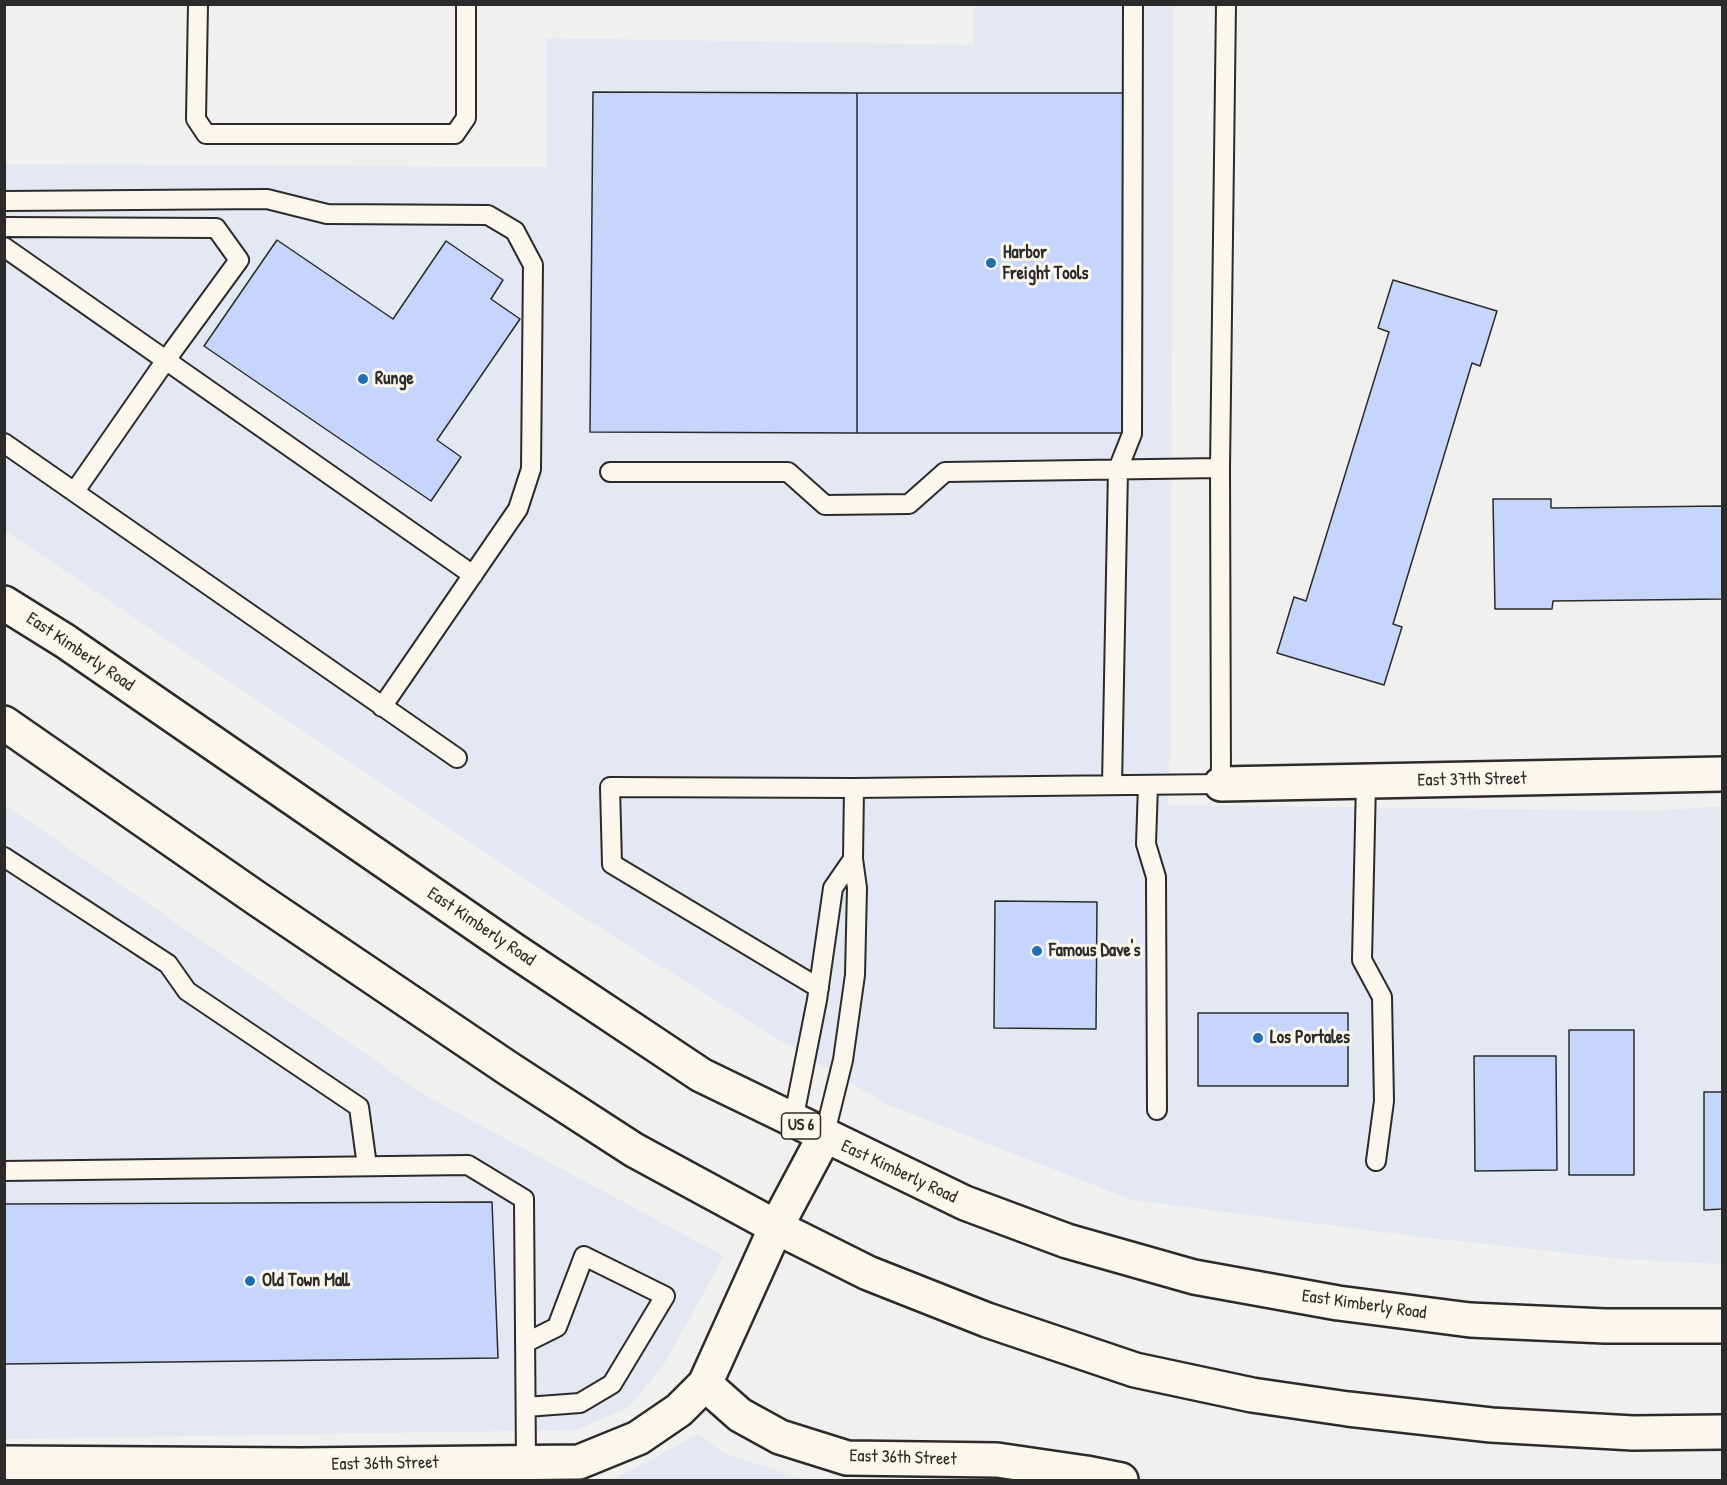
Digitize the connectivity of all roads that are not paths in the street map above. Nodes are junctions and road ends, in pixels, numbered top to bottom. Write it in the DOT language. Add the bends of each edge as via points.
graph roads {
  1 [pos="198,4"];
  2 [pos="466,4"];
  3 [pos="1133,4"];
  4 [pos="1226,4"];
  5 [pos="4,201"];
  6 [pos="4,227"];
  7 [pos="4,247"];
  8 [pos="166,360"];
  9 [pos="4,442"];
  10 [pos="1220,468"];
  11 [pos="1118,469"];
  12 [pos="610,472"];
  13 [pos="75,491"];
  14 [pos="473,575"];
  15 [pos="4,603"];
  16 [pos="382,707"];
  17 [pos="4,723"];
  18 [pos="456,758"];
  19 [pos="1722,774"];
  20 [pos="1366,782"];
  21 [pos="1221,784"];
  22 [pos="1112,785"];
  23 [pos="1148,785"];
  24 [pos="854,788"];
  25 [pos="4,857"];
  26 [pos="853,858"];
  27 [pos="819,988"];
  28 [pos="1157,1110"];
  29 [pos="793,1121"];
  30 [pos="824,1137"];
  31 [pos="1376,1161"];
  32 [pos="367,1166"];
  33 [pos="4,1170"];
  34 [pos="776,1227"];
  35 [pos="1722,1326"];
  36 [pos="525,1343"];
  37 [pos="705,1384"];
  38 [pos="525,1407"];
  39 [pos="1722,1432"];
  40 [pos="526,1462"];
  41 [pos="4,1463"];
  42 [pos="301,1473"];
  43 [pos="1121,1480"];
  1 -- 2 [label="lane" via="196,119 206,134 455,134 466,118"];
  3 -- 11 [label="lane" via="1132,434"];
  4 -- 10 [label="lane"];
  5 -- 14 [label="lane" via="267,199 327,214 488,215 515,231 533,265 531,469 518,509"];
  6 -- 8 [label="lane" via="216,228 239,260"];
  7 -- 8 [label="lane"];
  8 -- 13 [label="lane"];
  8 -- 14 [label="lane"];
  9 -- 13 [label="lane"];
  10 -- 11 [label="lane"];
  10 -- 21 [label="lane"];
  11 -- 12 [label="lane" via="945,472 909,504 859,505 825,505 788,472"];
  11 -- 22 [label="lane"];
  13 -- 16 [label="lane"];
  14 -- 16 [label="lane"];
  15 -- 29 [label="main road, East Kimberly Road / US 6" via="701,1075"];
  16 -- 18 [label="lane"];
  17 -- 34 [label="main road" via="509,1069 634,1150"];
  19 -- 20 [label="main road, East 37th Street"];
  20 -- 21 [label="main road, East 37th Street"];
  20 -- 31 [label="lane" via="1362,960 1383,997 1384,1101"];
  21 -- 23 [label="lane"];
  22 -- 23 [label="lane"];
  22 -- 24 [label="lane"];
  23 -- 28 [label="lane" via="1146,844 1156,877"];
  24 -- 26 [label="lane"];
  24 -- 27 [label="lane" via="610,787 612,864"];
  25 -- 32 [label="lane" via="168,964 187,991 359,1107"];
  26 -- 27 [label="lane" via="833,888"];
  26 -- 30 [label="lane" via="857,888 855,975 843,1060"];
  27 -- 29 [label="lane"];
  29 -- 30 [label="main road, East Kimberly Road / US 6"];
  30 -- 34 [label="main road, East 36th Street"];
  30 -- 35 [label="main road, East Kimberly Road / US 6" via="965,1203 1067,1240 1194,1277 1338,1303 1470,1320"];
  32 -- 33 [label="lane"];
  32 -- 36 [label="lane" via="468,1165 524,1199"];
  34 -- 37 [label="main road, East 36th Street"];
  34 -- 39 [label="main road" via="868,1273 987,1320 1158,1375 1348,1409 1491,1425 1633,1433"];
  36 -- 38 [label="lane"];
  36 -- 38 [label="lane" via="557,1327 584,1256 665,1296 612,1384 580,1403"];
  37 -- 40 [label="main road, East 36th Street" via="680,1410 638,1438 579,1461"];
  37 -- 43 [label="main road, East 36th Street" via="740,1415 780,1437 847,1458 997,1460"];
  38 -- 40 [label="lane"];
  40 -- 42 [label="main road, East 36th Street"];
  41 -- 42 [label="main road, East 36th Street"];
}
